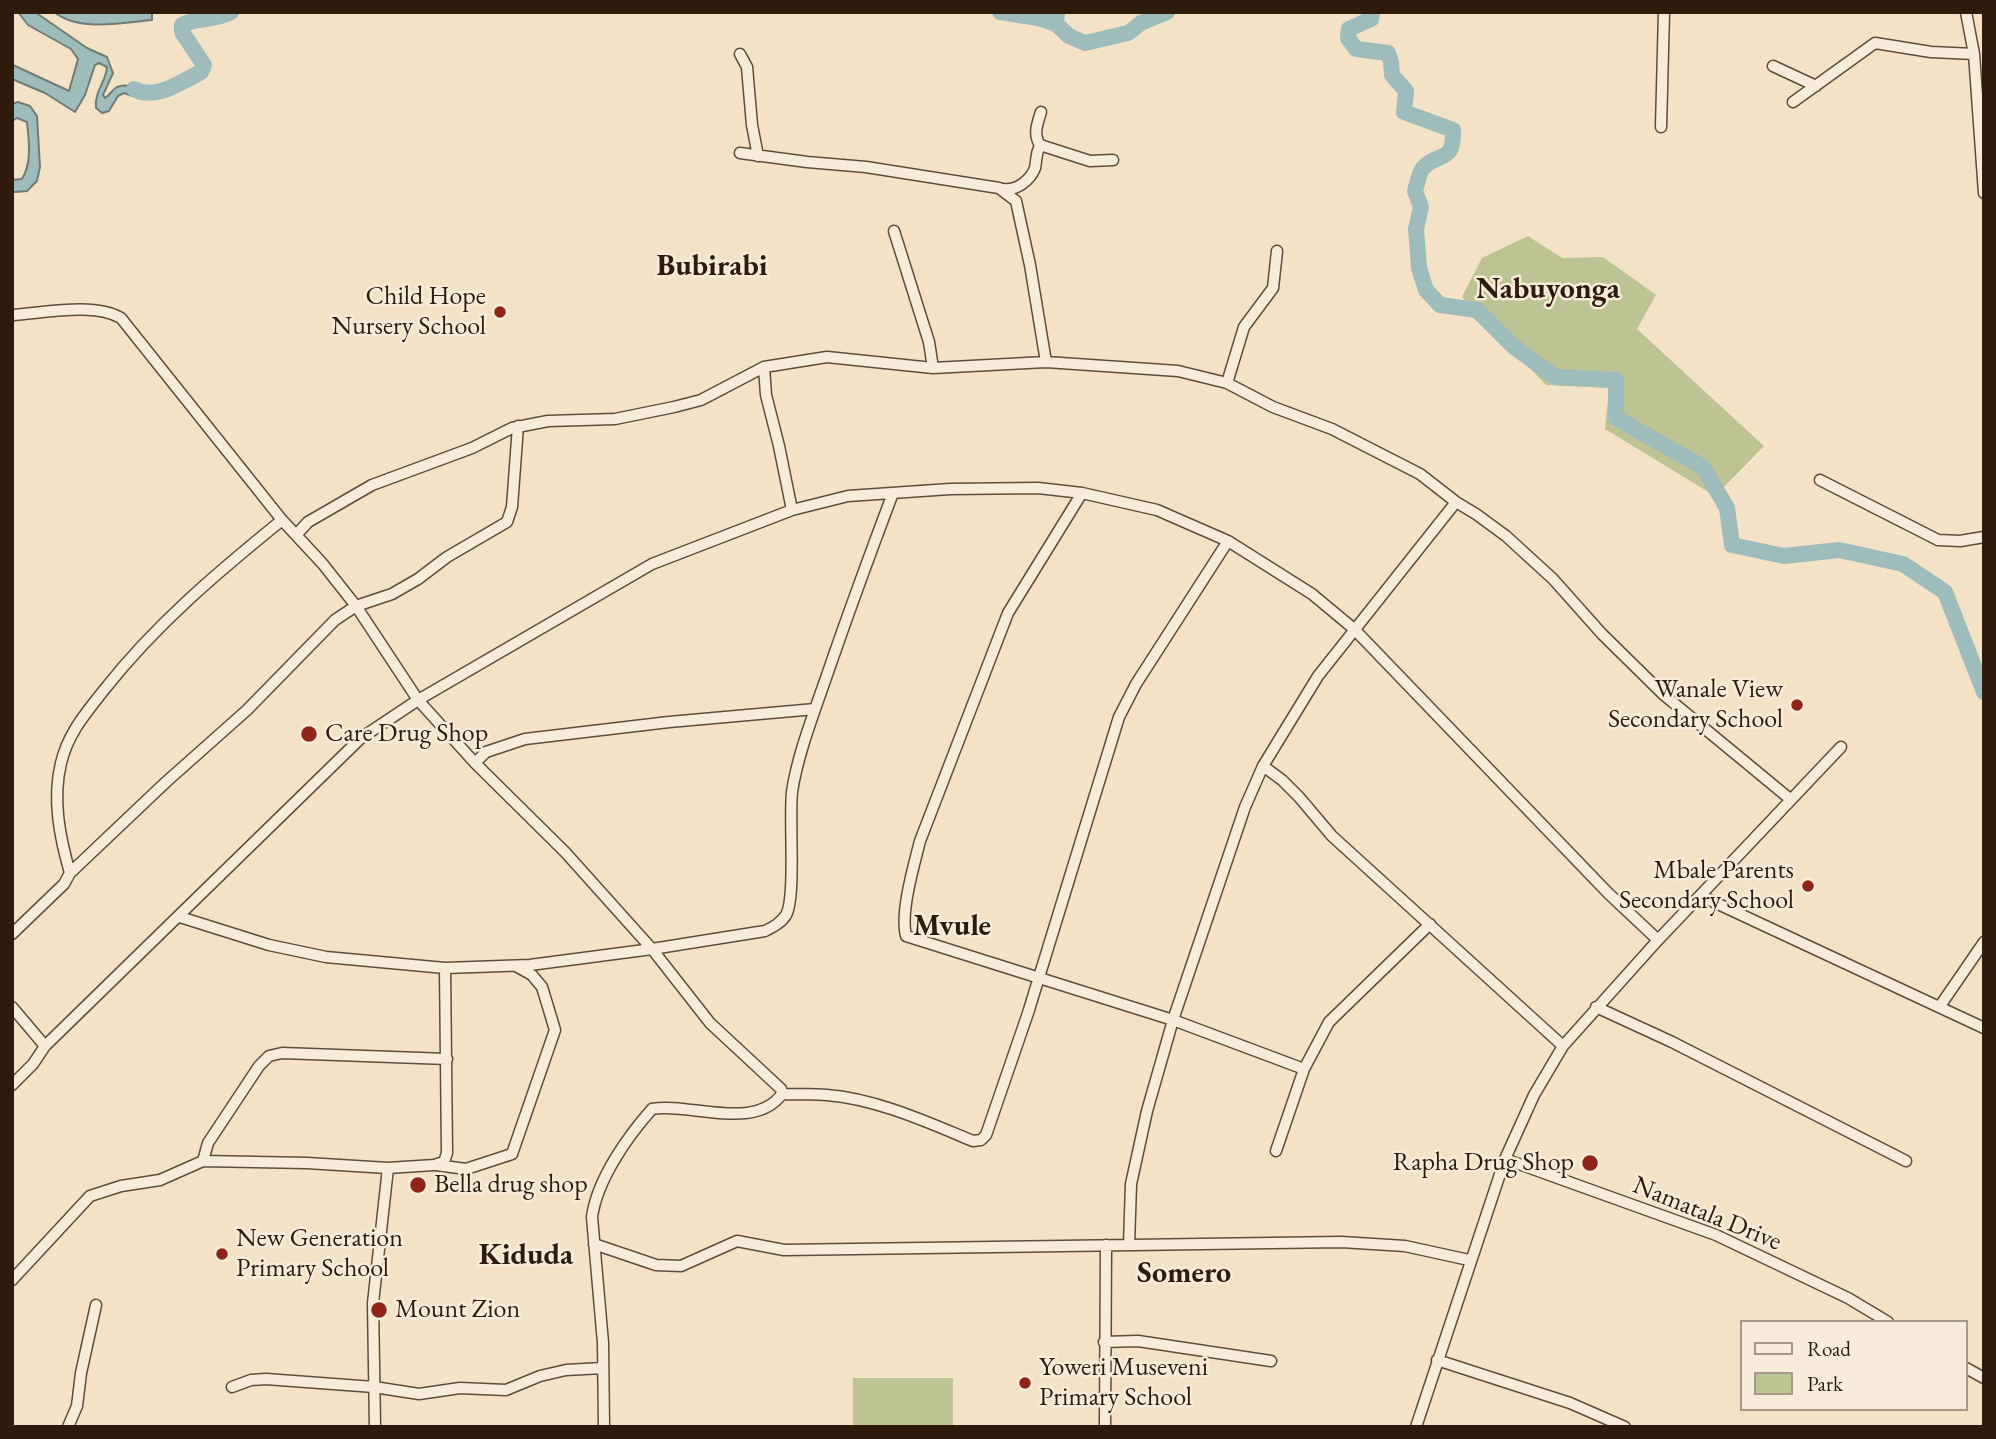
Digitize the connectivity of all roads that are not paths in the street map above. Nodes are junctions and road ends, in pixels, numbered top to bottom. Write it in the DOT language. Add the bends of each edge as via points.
graph roads {
  1 [pos="1664,12"];
  2 [pos="1966,12"];
  3 [pos="740,54"];
  4 [pos="1974,54"];
  5 [pos="1773,66"];
  6 [pos="1816,86"];
  7 [pos="1793,102"];
  8 [pos="1041,112"];
  9 [pos="1661,127"];
  10 [pos="1040,145"];
  11 [pos="740,153"];
  12 [pos="758,156"];
  13 [pos="1113,160"];
  14 [pos="999,188"];
  15 [pos="1984,192"];
  16 [pos="894,230"];
  17 [pos="1277,251"];
  18 [pos="12,315"];
  19 [pos="1046,362"];
  20 [pos="764,367"];
  21 [pos="933,368"];
  22 [pos="1227,383"];
  23 [pos="518,426"];
  24 [pos="1820,480"];
  25 [pos="893,493"];
  26 [pos="1082,493"];
  27 [pos="1456,502"];
  28 [pos="792,510"];
  29 [pos="282,520"];
  30 [pos="296,535"];
  31 [pos="1984,537"];
  32 [pos="1228,541"];
  33 [pos="355,606"];
  34 [pos="1354,629"];
  35 [pos="418,699"];
  36 [pos="815,709"];
  37 [pos="1841,747"];
  38 [pos="475,763"];
  39 [pos="1263,766"];
  40 [pos="1790,799"];
  41 [pos="70,873"];
  42 [pos="1701,896"];
  43 [pos="180,917"];
  44 [pos="1430,924"];
  45 [pos="12,934"];
  46 [pos="1658,940"];
  47 [pos="1984,942"];
  48 [pos="652,950"];
  49 [pos="515,966"];
  50 [pos="445,968"];
  51 [pos="1038,978"];
  52 [pos="1940,1006"];
  53 [pos="12,1007"];
  54 [pos="1597,1007"];
  55 [pos="1173,1020"];
  56 [pos="1984,1028"];
  57 [pos="45,1046"];
  58 [pos="1563,1046"];
  59 [pos="447,1059"];
  60 [pos="1304,1069"];
  61 [pos="12,1085"];
  62 [pos="782,1094"];
  63 [pos="1276,1151"];
  64 [pos="1504,1159"];
  65 [pos="203,1161"];
  66 [pos="1906,1161"];
  67 [pos="434,1165"];
  68 [pos="387,1168"];
  69 [pos="594,1244"];
  70 [pos="1106,1245"];
  71 [pos="1129,1245"];
  72 [pos="1469,1260"];
  73 [pos="12,1280"];
  74 [pos="96,1305"];
  75 [pos="1885,1320"];
  76 [pos="1104,1342"];
  77 [pos="1437,1360"];
  78 [pos="1271,1361"];
  79 [pos="603,1368"];
  80 [pos="1968,1369"];
  81 [pos="1984,1378"];
  82 [pos="232,1387"];
  83 [pos="374,1387"];
  84 [pos="68,1427"];
  85 [pos="375,1427"];
  86 [pos="604,1427"];
  87 [pos="1105,1427"];
  88 [pos="1416,1427"];
  89 [pos="1625,1427"];
  1 -- 9 [label="street"];
  2 -- 4 [label="street"];
  3 -- 12 [label="street" via="747,67"];
  4 -- 6 [label="street" via="1875,43"];
  4 -- 15 [label="street"];
  5 -- 6 [label="street"];
  6 -- 7 [label="street"];
  8 -- 10 [label="street" via="1036,139"];
  10 -- 13 [label="street" via="1090,161"];
  10 -- 14 [label="street" via="1034,169 1022,185 1012,190"];
  11 -- 12 [label="street"];
  12 -- 14 [label="street"];
  14 -- 19 [label="street" via="1016,201"];
  16 -- 21 [label="street"];
  17 -- 22 [label="street" via="1273,288 1244,327"];
  18 -- 29 [label="street" via="93,310 121,318"];
  19 -- 21 [label="street"];
  19 -- 22 [label="street" via="1178,370"];
  20 -- 21 [label="street" via="827,357"];
  20 -- 23 [label="street" via="701,400 674,407 615,419"];
  20 -- 28 [label="street"];
  22 -- 27 [label="street" via="1420,474"];
  23 -- 30 [label="street" via="372,485"];
  23 -- 33 [label="street" via="507,522 418,579"];
  24 -- 31 [label="street" via="1938,540"];
  25 -- 26 [label="street" via="1025,488"];
  25 -- 28 [label="street" via="848,496"];
  25 -- 36 [label="street"];
  26 -- 32 [label="street" via="1157,510"];
  26 -- 51 [label="street" via="1008,613 920,841 910,877 905,926 906,936"];
  27 -- 34 [label="street"];
  27 -- 40 [label="street" via="1506,536 1664,695"];
  28 -- 35 [label="street" via="652,564"];
  29 -- 30 [label="street"];
  29 -- 41 [label="street" via="159,626 72,730 61,762 57,820"];
  30 -- 33 [label="street"];
  32 -- 34 [label="street" via="1312,593"];
  32 -- 51 [label="street" via="1119,717"];
  33 -- 35 [label="street"];
  33 -- 41 [label="street"];
  34 -- 39 [label="street" via="1318,676"];
  34 -- 46 [label="street"];
  35 -- 38 [label="street"];
  35 -- 43 [label="street" via="361,738"];
  36 -- 38 [label="street" via="525,739 486,751"];
  36 -- 48 [label="street" via="793,790 787,913 765,932"];
  37 -- 40 [label="street"];
  38 -- 48 [label="street" via="565,852"];
  39 -- 44 [label="street"];
  39 -- 55 [label="street"];
  40 -- 42 [label="street"];
  41 -- 45 [label="street"];
  42 -- 46 [label="street"];
  42 -- 52 [label="street"];
  43 -- 50 [label="street" via="326,957"];
  43 -- 57 [label="street"];
  44 -- 58 [label="street"];
  44 -- 60 [label="street" via="1329,1022"];
  46 -- 54 [label="street"];
  47 -- 52 [label="street"];
  48 -- 49 [label="street"];
  48 -- 62 [label="street" via="710,1023"];
  49 -- 50 [label="street"];
  49 -- 67 [label="street" via="542,987 555,1030 512,1154 466,1169"];
  50 -- 59 [label="street"];
  51 -- 55 [label="street"];
  51 -- 62 [label="street" via="981,1140 859,1100"];
  52 -- 56 [label="street"];
  53 -- 57 [label="street"];
  54 -- 58 [label="street"];
  54 -- 66 [label="street"];
  55 -- 60 [label="street"];
  55 -- 71 [label="street" via="1131,1184"];
  57 -- 61 [label="street"];
  58 -- 64 [label="street"];
  59 -- 65 [label="street" via="269,1056 208,1143"];
  59 -- 67 [label="street" via="447,1153 444,1162"];
  60 -- 63 [label="street"];
  62 -- 69 [label="street" via="761,1110 733,1115 666,1106 652,1109 597,1194 592,1217"];
  64 -- 72 [label="street"];
  64 -- 75 [label="street, Namatala Drive" via="1716,1235"];
  65 -- 68 [label="street"];
  65 -- 73 [label="street" via="160,1180 90,1196"];
  67 -- 68 [label="street"];
  68 -- 83 [label="street" via="373,1304"];
  69 -- 70 [label="street" via="656,1265 681,1266 737,1241 783,1250"];
  69 -- 79 [label="street"];
  70 -- 71 [label="street"];
  70 -- 76 [label="street"];
  71 -- 72 [label="street" via="1341,1242 1405,1246"];
  72 -- 77 [label="street"];
  74 -- 84 [label="street" via="77,1406"];
  76 -- 78 [label="street" via="1138,1341"];
  76 -- 87 [label="street"];
  77 -- 88 [label="street"];
  77 -- 89 [label="street" via="1570,1403"];
  79 -- 83 [label="street" via="566,1370 506,1390 460,1388 419,1394"];
  79 -- 86 [label="street"];
  80 -- 81 [label="street"];
  82 -- 83 [label="street" via="266,1379"];
  83 -- 85 [label="street"];
}
